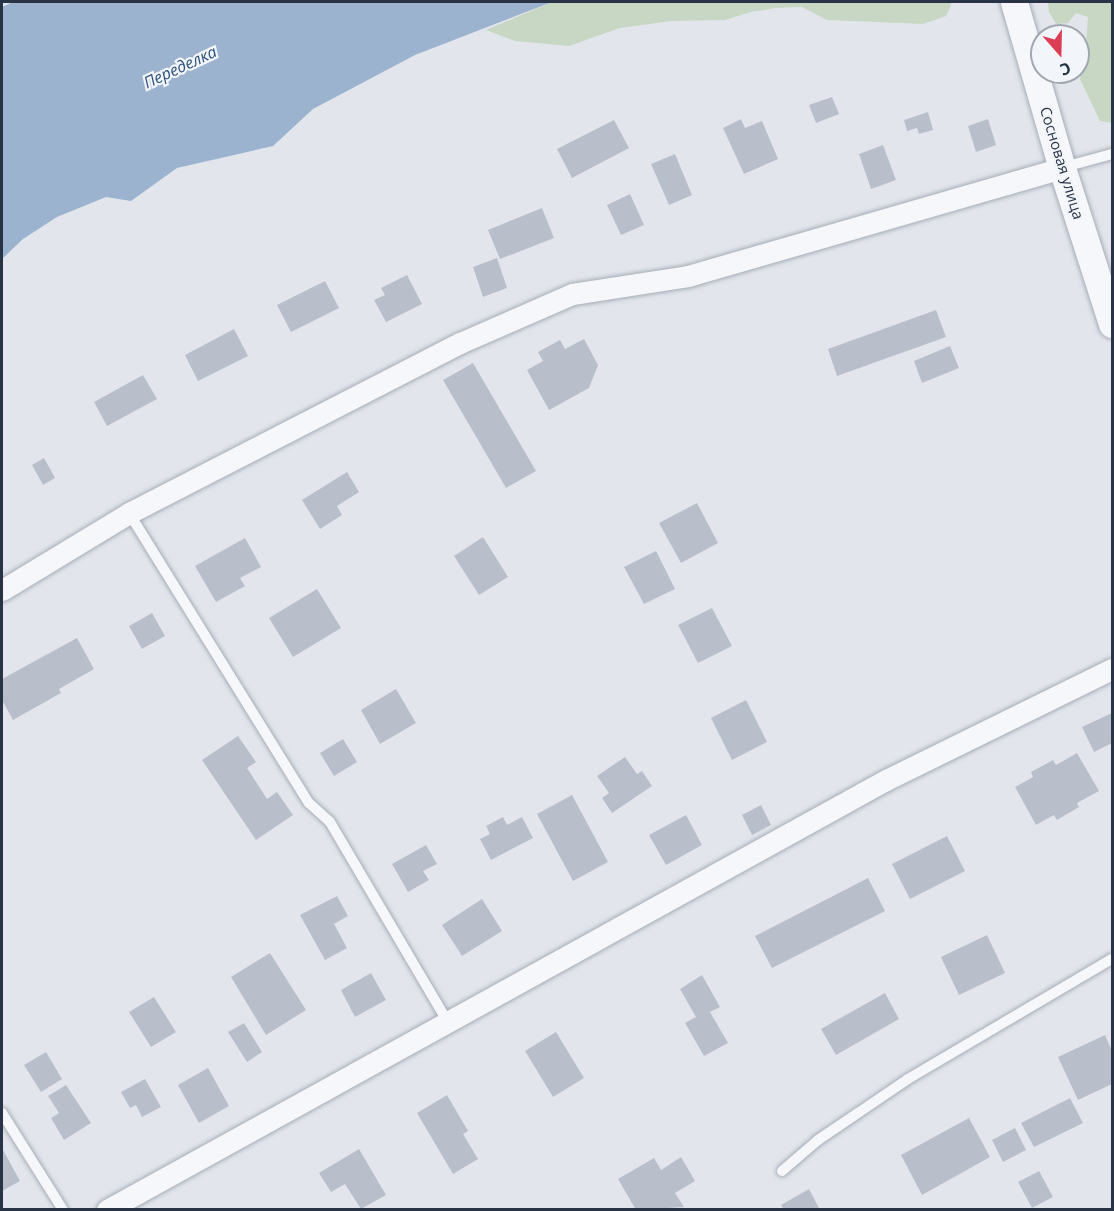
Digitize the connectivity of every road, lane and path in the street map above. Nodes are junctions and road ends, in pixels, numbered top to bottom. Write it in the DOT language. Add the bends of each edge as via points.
graph roads {
  1 [pos="1014,2"];
  2 [pos="1113,154"];
  3 [pos="1062,168"];
  4 [pos="1113,324"];
  5 [pos="129,513"];
  6 [pos="2,590"];
  7 [pos="1113,669"];
  8 [pos="1113,959"];
  9 [pos="447,1021"];
  10 [pos="2,1113"];
  11 [pos="782,1171"];
  12 [pos="63,1209"];
  13 [pos="107,1209"];
  1 -- 3 [label="street, Сосновая улица"];
  2 -- 3 [label="lane"];
  3 -- 4 [label="street, Сосновая улица"];
  3 -- 5 [label="street" via="688,276 572,294 460,343"];
  5 -- 6 [label="street"];
  5 -- 9 [label="lane" via="309,803 330,822"];
  7 -- 9 [label="street" via="886,780"];
  8 -- 11 [label="lane" via="908,1079 818,1140"];
  9 -- 13 [label="street"];
  10 -- 12 [label="lane"];
}
